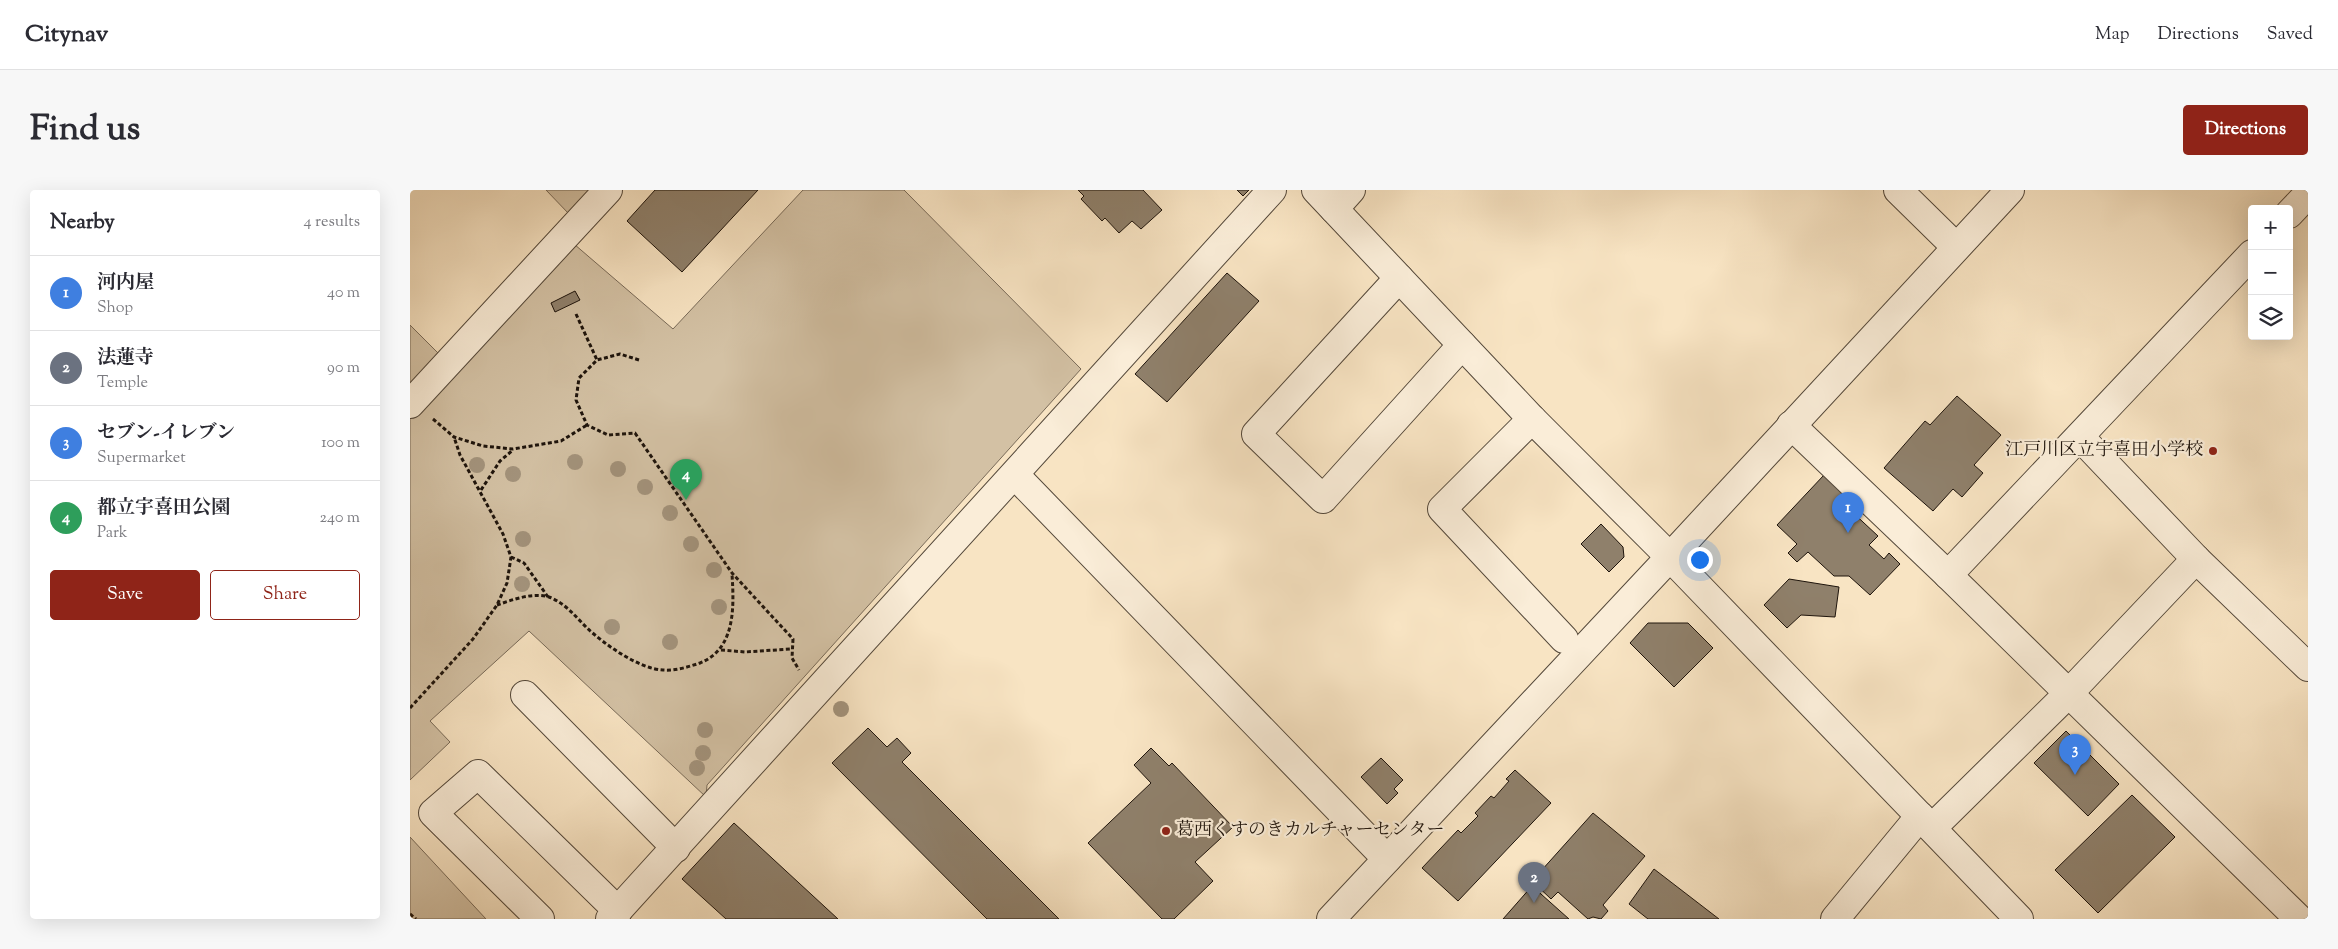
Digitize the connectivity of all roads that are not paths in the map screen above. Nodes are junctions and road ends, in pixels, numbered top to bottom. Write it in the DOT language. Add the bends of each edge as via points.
graph roads {
  1 [pos="608,190"];
  2 [pos="1272,190"];
  3 [pos="1898,190"];
  4 [pos="2010,190"];
  5 [pos="2308,194"];
  6 [pos="1334,196"];
  7 [pos="2293,210"];
  8 [pos="1956,247"];
  9 [pos="2248,258"];
  10 [pos="1400,278"];
  11 [pos="1462,345"];
  12 [pos="421,411"];
  13 [pos="1532,419"];
  14 [pos="1791,425"];
  15 [pos="2080,437"];
  16 [pos="1016,474"];
  17 [pos="1670,557"];
  18 [pos="2196,559"];
  19 [pos="1948,575"];
  20 [pos="1564,639"];
  21 [pos="2308,668"];
  22 [pos="2069,694"];
  23 [pos="525,695"];
  24 [pos="1926,822"];
  25 [pos="676,848"];
  26 [pos="1387,859"];
  27 [pos="614,915"];
  28 [pos="540,919"];
  29 [pos="1330,919"];
  30 [pos="1835,919"];
  31 [pos="2020,919"];
  32 [pos="2299,919"];
  1 -- 12 [label="street"];
  2 -- 16 [label="street"];
  3 -- 8 [label="street"];
  4 -- 8 [label="street"];
  5 -- 7 [label="street"];
  6 -- 10 [label="street"];
  8 -- 14 [label="street"];
  9 -- 15 [label="street"];
  10 -- 11 [label="street"];
  10 -- 11 [label="street" via="1256,434 1323,499"];
  11 -- 13 [label="street"];
  13 -- 17 [label="street"];
  13 -- 20 [label="street" via="1442,509"];
  14 -- 17 [label="street"];
  14 -- 19 [label="street"];
  15 -- 18 [label="street"];
  15 -- 19 [label="street"];
  16 -- 25 [label="street"];
  16 -- 26 [label="street"];
  17 -- 24 [label="street"];
  17 -- 26 [label="street"];
  18 -- 21 [label="street"];
  18 -- 22 [label="street"];
  19 -- 22 [label="street"];
  22 -- 24 [label="street"];
  22 -- 32 [label="street"];
  23 -- 25 [label="street"];
  24 -- 30 [label="street"];
  24 -- 31 [label="street"];
  25 -- 27 [label="street"];
  26 -- 29 [label="street"];
  27 -- 28 [label="street" via="478,774 433,813"];
}
